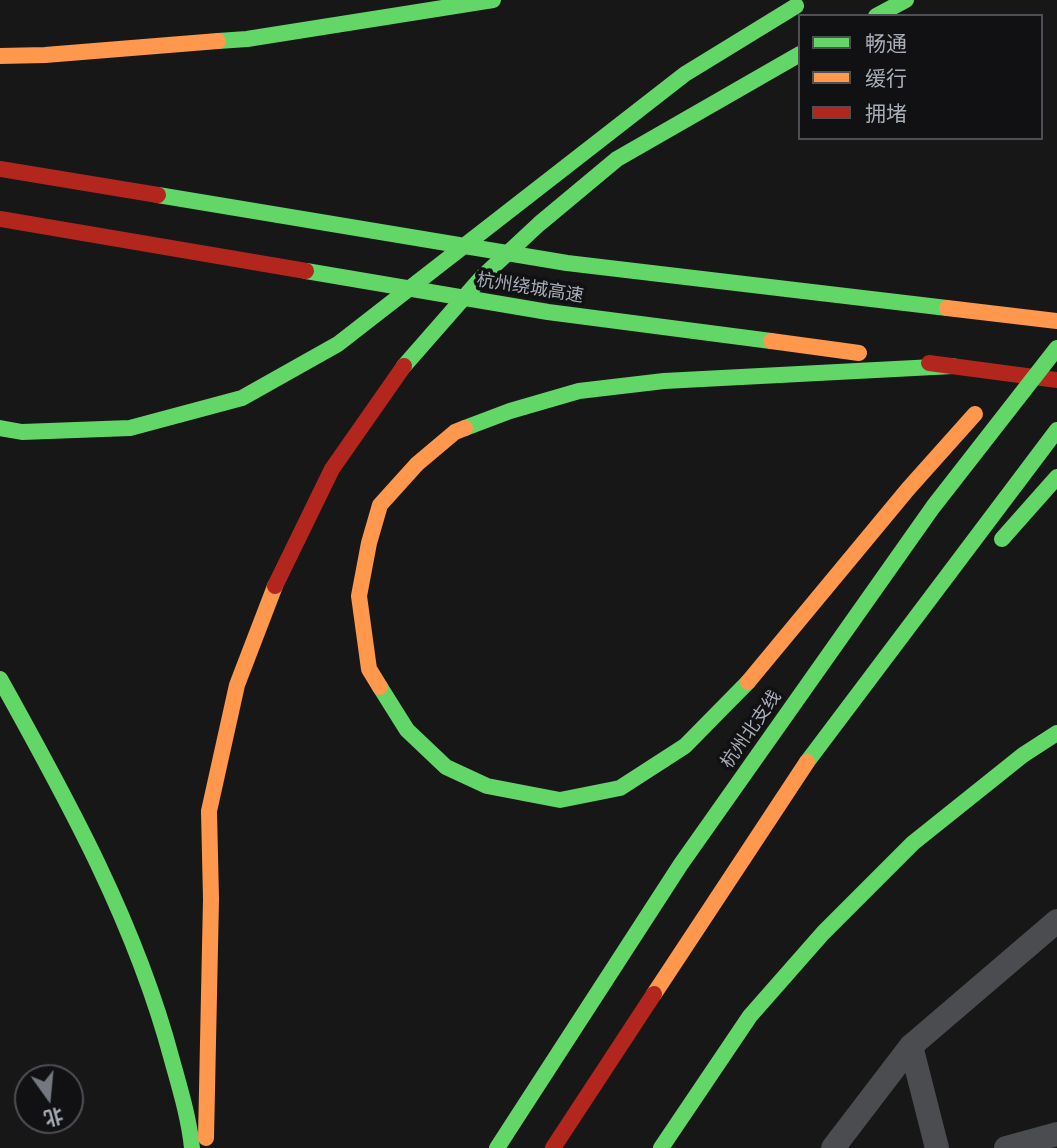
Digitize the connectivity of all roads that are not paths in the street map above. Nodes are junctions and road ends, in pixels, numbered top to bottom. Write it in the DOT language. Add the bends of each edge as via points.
graph roads {
  1 [pos="493,0"];
  2 [pos="906,0"];
  3 [pos="801,3"];
  4 [pos="880,14"];
  5 [pos="798,55"];
  6 [pos="0,56"];
  7 [pos="0,169"];
  8 [pos="0,219"];
  9 [pos="1054,324"];
  10 [pos="1057,348"];
  11 [pos="1022,360"];
  12 [pos="953,366"];
  13 [pos="1057,380"];
  14 [pos="0,428"];
  15 [pos="1057,430"];
  16 [pos="1057,477"];
  17 [pos="990,553"];
  18 [pos="953,594"];
  19 [pos="0,679"];
  20 [pos="1057,733"];
  21 [pos="817,747"];
  22 [pos="1057,921"];
  23 [pos="911,1046"];
  24 [pos="1057,1134"];
  25 [pos="192,1148"];
  26 [pos="205,1148"];
  27 [pos="498,1148"];
  28 [pos="553,1148"];
  29 [pos="661,1148"];
  30 [pos="832,1148"];
  31 [pos="937,1148"];
  32 [pos="1006,1148"];
  1 -- 6 [label="highway" via="247,39"];
  2 -- 4 [label="highway"];
  3 -- 14 [label="highway, bridge" via="685,74 338,344 242,398 130,428 22,432"];
  5 -- 26 [label="highway, bridge" via="617,159 539,224 482,277 404,366 332,469 279,575 237,685 209,811"];
  7 -- 9 [label="highway, 杭州绕城高速" via="567,262"];
  8 -- 12 [label="highway, 杭州绕城高速" via="548,312"];
  10 -- 27 [label="highway, 杭州北支线, bridge" via="933,507 681,864"];
  11 -- 12 [label="highway, bridge" via="748,681 685,746 621,788 560,800 487,786 446,767 407,730 369,669 359,596 380,505 417,464 455,432 579,391 664,381"];
  12 -- 13 [label="highway, 杭州绕城高速"];
  15 -- 21 [label="highway"];
  16 -- 17 [label="highway"];
  18 -- 21 [label="highway"];
  19 -- 25 [label="highway" via="112,891 144,968 172,1054"];
  20 -- 29 [label="highway" via="913,843 823,933 750,1016"];
  21 -- 28 [label="highway"];
  22 -- 23 [label="street"];
  23 -- 30 [label="street"];
  23 -- 31 [label="street"];
  24 -- 32 [label="street"];
}
